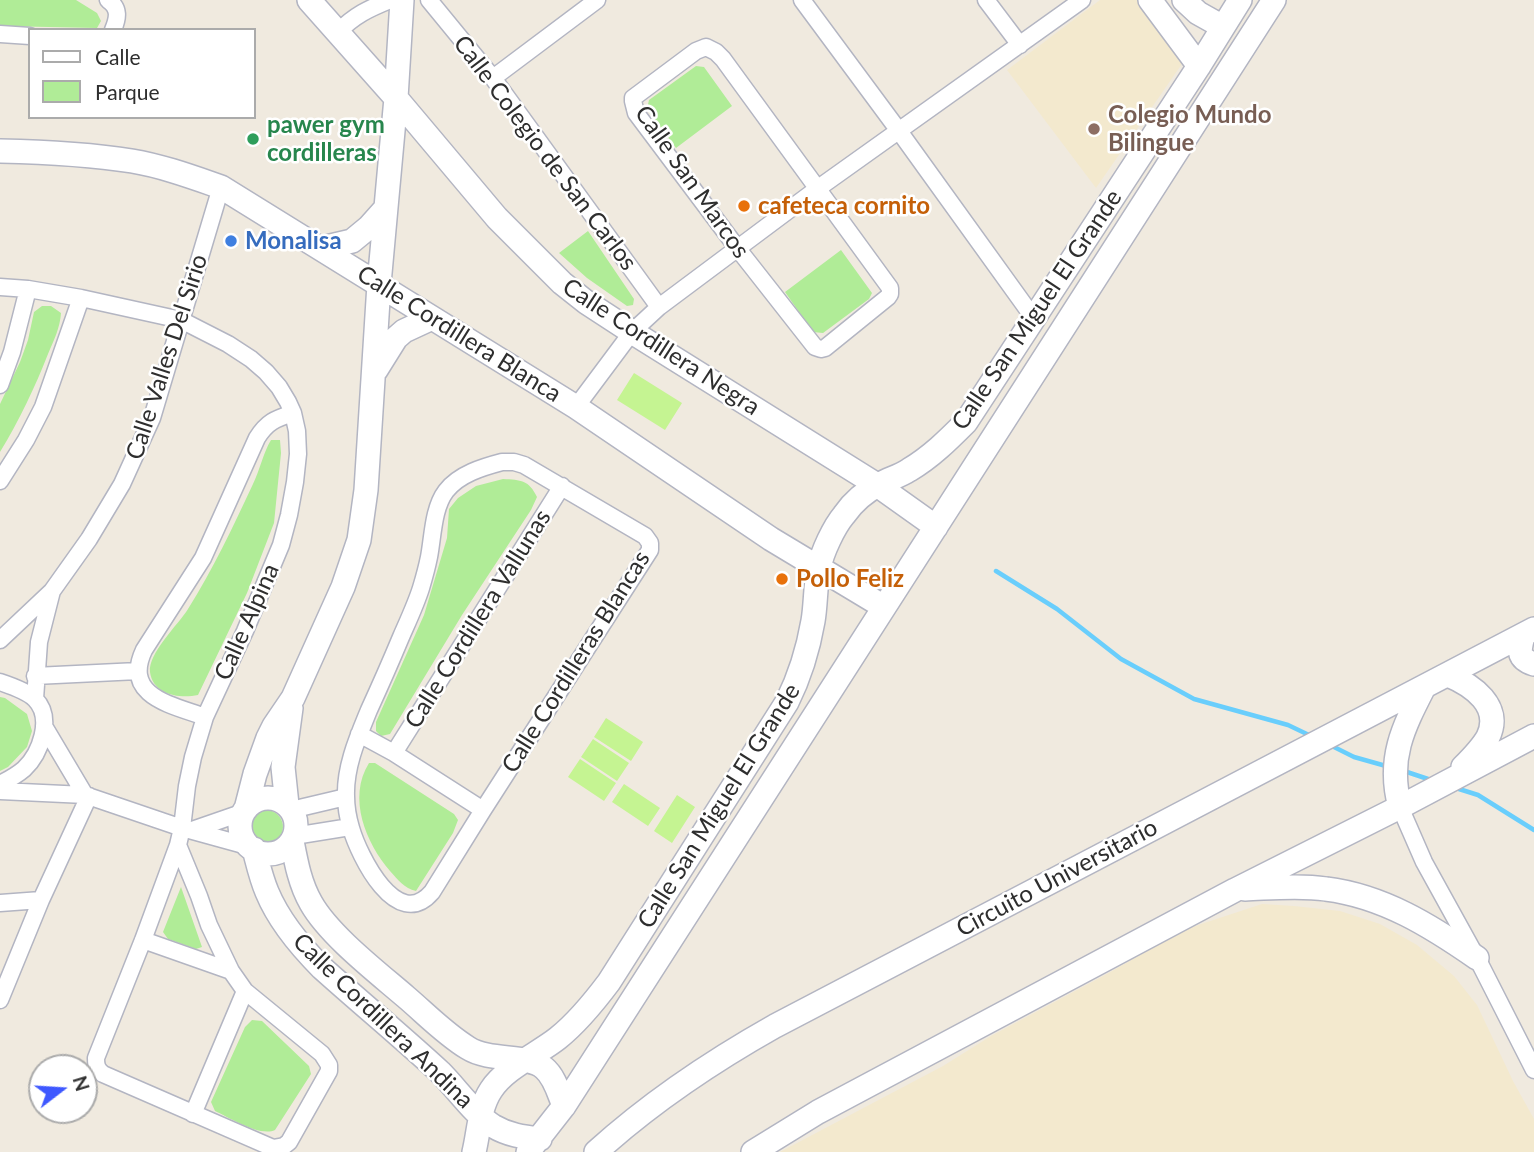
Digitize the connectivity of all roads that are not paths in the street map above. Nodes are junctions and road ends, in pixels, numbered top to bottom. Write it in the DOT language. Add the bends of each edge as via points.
graph roads {
  1 [pos="108,0"];
  2 [pos="309,0"];
  3 [pos="390,0"];
  4 [pos="402,0"];
  5 [pos="429,0"];
  6 [pos="597,0"];
  7 [pos="802,0"];
  8 [pos="986,0"];
  9 [pos="1082,0"];
  10 [pos="1150,0"];
  11 [pos="1184,0"];
  12 [pos="1241,0"];
  13 [pos="1274,0"];
  14 [pos="1223,27"];
  15 [pos="114,28"];
  16 [pos="338,32"];
  17 [pos="0,34"];
  18 [pos="28,36"];
  19 [pos="1020,45"];
  20 [pos="1199,66"];
  21 [pos="493,78"];
  22 [pos="396,98"];
  23 [pos="900,131"];
  24 [pos="0,151"];
  25 [pos="221,187"];
  26 [pos="817,189"];
  27 [pos="386,208"];
  28 [pos="322,248"];
  29 [pos="738,249"];
  30 [pos="379,284"];
  31 [pos="0,287"];
  32 [pos="28,289"];
  33 [pos="81,298"];
  34 [pos="659,307"];
  35 [pos="1033,317"];
  36 [pos="432,318"];
  37 [pos="181,320"];
  38 [pos="632,332"];
  39 [pos="373,376"];
  40 [pos="0,385"];
  41 [pos="576,407"];
  42 [pos="293,413"];
  43 [pos="0,481"];
  44 [pos="562,485"];
  45 [pos="877,485"];
  46 [pos="936,527"];
  47 [pos="819,567"];
  48 [pos="52,591"];
  49 [pos="884,607"];
  50 [pos="1529,632"];
  51 [pos="0,640"];
  52 [pos="1534,664"];
  53 [pos="138,671"];
  54 [pos="1448,675"];
  55 [pos="36,676"];
  56 [pos="0,682"];
  57 [pos="1424,687"];
  58 [pos="293,698"];
  59 [pos="35,699"];
  60 [pos="205,717"];
  61 [pos="44,726"];
  62 [pos="359,734"];
  63 [pos="1534,736"];
  64 [pos="394,753"];
  65 [pos="1451,780"];
  66 [pos="0,784"];
  67 [pos="0,791"];
  68 [pos="87,796"];
  69 [pos="346,797"];
  70 [pos="1400,807"];
  71 [pos="289,808"];
  72 [pos="483,810"];
  73 [pos="245,811"];
  74 [pos="350,827"];
  75 [pos="187,829"];
  76 [pos="293,839"];
  77 [pos="178,845"];
  78 [pos="252,848"];
  79 [pos="1235,890"];
  80 [pos="41,900"];
  81 [pos="0,903"];
  82 [pos="143,940"];
  83 [pos="1477,958"];
  84 [pos="231,971"];
  85 [pos="245,991"];
  86 [pos="0,1000"];
  87 [pos="525,1061"];
  88 [pos="1534,1070"];
  89 [pos="564,1106"];
  90 [pos="193,1114"];
  91 [pos="481,1116"];
  92 [pos="534,1145"];
  93 [pos="474,1152"];
  94 [pos="596,1152"];
  95 [pos="753,1152"];
  1 -- 15 [label="street" via="118,14"];
  2 -- 16 [label="street, Calle Cordillera Negra"];
  3 -- 16 [label="street" via="351,19"];
  4 -- 22 [label="street"];
  5 -- 21 [label="street, Calle Colegio de San Carlos"];
  6 -- 21 [label="street"];
  7 -- 23 [label="street"];
  8 -- 19 [label="street"];
  9 -- 19 [label="street"];
  10 -- 20 [label="street"];
  11 -- 14 [label="street"];
  12 -- 14 [label="street, Calle San Miguel El Grande"];
  13 -- 46 [label="street, Calle San Miguel El Grande"];
  14 -- 20 [label="street, Calle San Miguel El Grande"];
  16 -- 22 [label="street, Calle Cordillera Negra"];
  17 -- 18 [label="street"];
  19 -- 23 [label="street"];
  20 -- 35 [label="street, Calle San Miguel El Grande"];
  21 -- 34 [label="street, Calle Colegio de San Carlos"];
  22 -- 27 [label="street"];
  22 -- 38 [label="street, Calle Cordillera Negra" via="542,264 586,302"];
  23 -- 26 [label="street"];
  23 -- 35 [label="street"];
  24 -- 25 [label="street, Calle Cordillera Blanca" via="67,153 133,162"];
  25 -- 28 [label="street, Calle Cordillera Blanca"];
  25 -- 37 [label="street, Calle Valles Del Sirio"];
  26 -- 29 [label="street"];
  26 -- 29 [label="street, Calle San Marcos" via="890,291 829,346 815,347"];
  26 -- 29 [label="street, Calle San Marcos" via="723,59 710,48 696,51 634,97 636,113"];
  27 -- 28 [label="street" via="352,241"];
  27 -- 30 [label="street"];
  28 -- 30 [label="street, Calle Cordillera Blanca"];
  29 -- 34 [label="street"];
  30 -- 36 [label="street, Calle Cordillera Blanca"];
  30 -- 39 [label="street"];
  31 -- 32 [label="street, Calle Alpina"];
  32 -- 33 [label="street, Calle Alpina"];
  32 -- 40 [label="street"];
  33 -- 37 [label="street, Calle Alpina"];
  33 -- 43 [label="street" via="43,407"];
  34 -- 38 [label="street"];
  35 -- 45 [label="street, Calle San Miguel El Grande" via="957,432 906,472"];
  36 -- 39 [label="street" via="396,338"];
  36 -- 41 [label="street, Calle Cordillera Blanca"];
  37 -- 42 [label="street, Calle Alpina" via="251,359 279,387"];
  37 -- 48 [label="street, Calle Valles Del Sirio" via="152,418 122,484"];
  38 -- 41 [label="street"];
  38 -- 45 [label="street, Calle Cordillera Negra"];
  39 -- 58 [label="street" via="359,540"];
  41 -- 47 [label="street, Calle Cordillera Blanca"];
  42 -- 53 [label="street" via="265,425 257,438 203,558 144,650"];
  42 -- 60 [label="street, Calle Alpina" via="298,454 281,545"];
  44 -- 62 [label="street, Calle Cordilleras Blancas" via="514,461 474,471 446,491 420,590"];
  44 -- 64 [label="street, Calle Cordillera Vallunas"];
  44 -- 72 [label="street, Calle Cordilleras Blancas" via="645,536 650,550"];
  45 -- 46 [label="street, Calle Cordillera Negra"];
  45 -- 47 [label="street, Calle San Miguel El Grande" via="843,516"];
  46 -- 49 [label="street, Calle San Miguel El Grande"];
  47 -- 49 [label="street, Calle Cordillera Blanca"];
  47 -- 87 [label="street, Calle San Miguel El Grande" via="809,645 787,702 594,1003 572,1027"];
  48 -- 51 [label="street, Calle Valles Del Sirio"];
  48 -- 55 [label="street, Calle Valles Del Sirio"];
  49 -- 89 [label="street, Calle San Miguel El Grande"];
  50 -- 52 [label="street" via="1521,657"];
  50 -- 54 [label="street, Circuito Universitario"];
  53 -- 55 [label="street"];
  53 -- 60 [label="street" via="148,693"];
  54 -- 57 [label="street, Circuito Universitario"];
  54 -- 65 [label="street" via="1466,682 1484,698 1492,717 1482,746"];
  55 -- 59 [label="street, Calle Valles Del Sirio"];
  56 -- 59 [label="street"];
  57 -- 70 [label="street" via="1397,754 1394,778"];
  57 -- 94 [label="street, Circuito Universitario" via="775,1026 656,1103"];
  58 -- 71 [label="street" via="283,758"];
  58 -- 73 [label="street" via="268,738"];
  59 -- 61 [label="street"];
  60 -- 75 [label="street, Calle Alpina" via="187,786"];
  61 -- 66 [label="street" via="37,754 23,770"];
  61 -- 68 [label="street"];
  62 -- 64 [label="street"];
  62 -- 69 [label="street, Calle Cordilleras Blancas" via="348,768"];
  63 -- 65 [label="street"];
  64 -- 72 [label="street"];
  65 -- 70 [label="street"];
  67 -- 68 [label="street"];
  68 -- 75 [label="street"];
  68 -- 80 [label="street"];
  69 -- 71 [label="street"];
  69 -- 74 [label="street, Calle Cordilleras Blancas"];
  70 -- 79 [label="street"];
  70 -- 83 [label="street" via="1424,862"];
  71 -- 73 [label="street" via="266,798 251,803"];
  71 -- 76 [label="street" via="296,823"];
  72 -- 74 [label="street, Calle Cordilleras Blancas" via="432,892 416,904 408,905 389,894 364,859"];
  73 -- 75 [label="street"];
  73 -- 78 [label="street" via="240,827"];
  74 -- 76 [label="street"];
  75 -- 77 [label="street, Calle Alpina"];
  75 -- 78 [label="street"];
  76 -- 78 [label="street" via="271,854"];
  76 -- 87 [label="street" via="311,904 340,938 468,1049"];
  77 -- 82 [label="street, Calle Alpina"];
  77 -- 84 [label="street"];
  78 -- 91 [label="street, Calle Cordillera Andina" via="267,894 306,952 431,1064"];
  79 -- 83 [label="street" via="1295,886 1382,902"];
  79 -- 95 [label="street" via="818,1112"];
  80 -- 81 [label="street"];
  80 -- 86 [label="street"];
  82 -- 84 [label="street"];
  82 -- 90 [label="street, Calle Alpina" via="96,1065 103,1074"];
  83 -- 88 [label="street"];
  84 -- 85 [label="street"];
  85 -- 90 [label="street"];
  85 -- 90 [label="street" via="322,1054 329,1071 289,1142 279,1148"];
  87 -- 89 [label="street" via="544,1068"];
  87 -- 91 [label="street, Calle San Miguel El Grande" via="490,1090"];
  89 -- 92 [label="street, Calle San Miguel El Grande"];
  91 -- 92 [label="street"];
  91 -- 93 [label="street, Calle San Miguel El Grande"];
}
